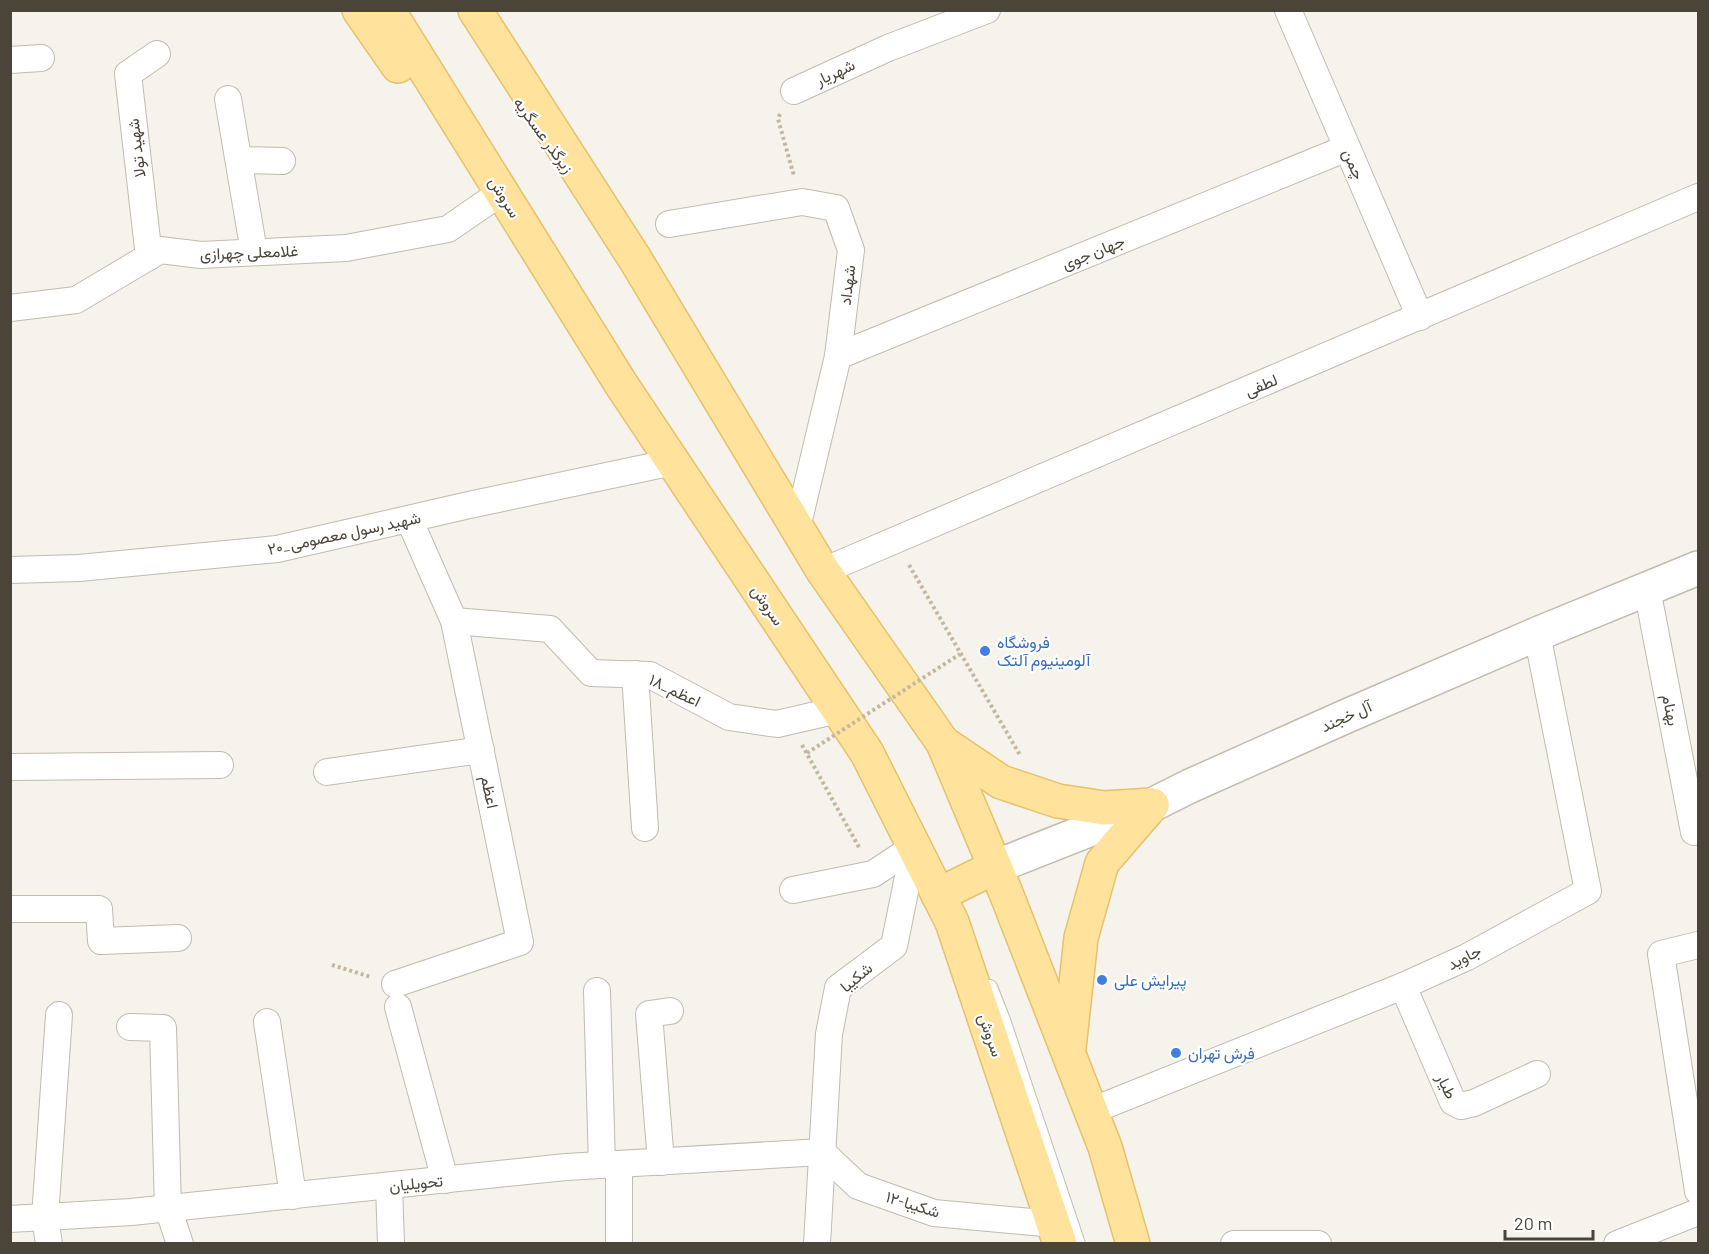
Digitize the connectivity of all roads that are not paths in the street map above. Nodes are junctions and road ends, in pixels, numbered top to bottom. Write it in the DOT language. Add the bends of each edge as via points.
graph roads {
  1 [pos="359,10"];
  2 [pos="388,10"];
  3 [pos="454,10"];
  4 [pos="475,10"];
  5 [pos="987,10"];
  6 [pos="1288,10"];
  7 [pos="157,54"];
  8 [pos="41,58"];
  9 [pos="10,60"];
  10 [pos="794,91"];
  11 [pos="228,99"];
  12 [pos="1347,148"];
  13 [pos="238,160"];
  14 [pos="282,161"];
  15 [pos="1698,197"];
  16 [pos="490,200"];
  17 [pos="669,224"];
  18 [pos="254,252"];
  19 [pos="149,257"];
  20 [pos="635,259"];
  21 [pos="10,308"];
  22 [pos="1420,317"];
  23 [pos="838,356"];
  24 [pos="621,384"];
  25 [pos="673,462"];
  26 [pos="409,519"];
  27 [pos="797,528"];
  28 [pos="1698,568"];
  29 [pos="10,570"];
  30 [pos="823,571"];
  31 [pos="1647,589"];
  32 [pos="454,621"];
  33 [pos="1537,634"];
  34 [pos="635,674"];
  35 [pos="838,710"];
  36 [pos="943,743"];
  37 [pos="481,750"];
  38 [pos="220,765"];
  39 [pos="10,767"];
  40 [pos="327,772"];
  41 [pos="1152,805"];
  42 [pos="645,828"];
  43 [pos="1694,832"];
  44 [pos="914,847"];
  45 [pos="995,867"];
  46 [pos="793,890"];
  47 [pos="938,895"];
  48 [pos="10,909"];
  49 [pos="178,938"];
  50 [pos="1698,945"];
  51 [pos="987,979"];
  52 [pos="1403,986"];
  53 [pos="597,991"];
  54 [pos="1032,998"];
  55 [pos="670,1011"];
  56 [pos="59,1015"];
  57 [pos="267,1022"];
  58 [pos="130,1027"];
  59 [pos="1069,1053"];
  60 [pos="1689,1071"];
  61 [pos="1537,1074"];
  62 [pos="1091,1111"];
  63 [pos="822,1152"];
  64 [pos="661,1162"];
  65 [pos="610,1165"];
  66 [pos="445,1180"];
  67 [pos="389,1186"];
  68 [pos="1698,1191"];
  69 [pos="293,1196"];
  70 [pos="168,1208"];
  71 [pos="1698,1212"];
  72 [pos="45,1217"];
  73 [pos="10,1219"];
  74 [pos="1064,1237"];
  75 [pos="49,1244"];
  76 [pos="180,1244"];
  77 [pos="391,1244"];
  78 [pos="619,1244"];
  79 [pos="817,1244"];
  80 [pos="1120,1244"];
  81 [pos="1133,1244"];
  82 [pos="1234,1244"];
  83 [pos="1318,1244"];
  84 [pos="1617,1244"];
  1 -- 16 [label="main road"];
  2 -- 24 [label="main road, سروش"];
  3 -- 20 [label="main road, زیرگذر عسگریه"];
  4 -- 20 [label="main road"];
  5 -- 10 [label="street, شهریار" via="888,48"];
  6 -- 12 [label="street, چمن"];
  7 -- 19 [label="street, شهید تولا" via="128,74"];
  8 -- 9 [label="street"];
  11 -- 13 [label="street"];
  12 -- 22 [label="street, چمن"];
  12 -- 23 [label="street, جهان جوی"];
  13 -- 14 [label="street"];
  13 -- 18 [label="street"];
  15 -- 22 [label="street, لطفی"];
  16 -- 18 [label="street, غلامعلی چهرازی" via="448,228 346,248"];
  16 -- 24 [label="main road"];
  17 -- 23 [label="street, شهداد" via="802,202 836,208 851,250"];
  18 -- 19 [label="street, غلامعلی چهرازی" via="201,255 160,250"];
  19 -- 21 [label="street, غلامعلی چهرازی" via="76,300"];
  20 -- 27 [label="main road"];
  22 -- 30 [label="street, لطفی"];
  23 -- 27 [label="street, شهداد"];
  24 -- 25 [label="main road, سروش"];
  25 -- 26 [label="street, ۲۰_شهید رسول معصومی"];
  25 -- 35 [label="main road, سروش"];
  26 -- 29 [label="street, ۲۰_شهید رسول معصومی" via="276,549 79,568"];
  26 -- 32 [label="street, اعظم"];
  27 -- 30 [label="main road"];
  28 -- 31 [label="street, آل خجند"];
  30 -- 36 [label="main road"];
  31 -- 33 [label="street, آل خجند"];
  31 -- 43 [label="street, بهنام"];
  32 -- 34 [label="street, ۱۸_اعظم" via="550,629 591,673"];
  32 -- 37 [label="street, اعظم"];
  33 -- 41 [label="street, آل خجند"];
  33 -- 52 [label="street, جاوید" via="1588,891 1467,957"];
  34 -- 35 [label="street, ۱۸_اعظم" via="650,675 729,717 777,724"];
  34 -- 42 [label="street"];
  35 -- 44 [label="main road, سروش" via="867,753"];
  36 -- 41 [label="main road" via="1001,782 1058,801 1104,808"];
  36 -- 45 [label="main road"];
  37 -- 40 [label="street"];
  37 -- 66 [label="street, اعظم" via="520,942 397,995"];
  38 -- 39 [label="street"];
  41 -- 45 [label="street, آل خجند"];
  41 -- 59 [label="main road" via="1102,862 1081,938"];
  44 -- 46 [label="street" via="873,874"];
  44 -- 47 [label="main road, سروش"];
  44 -- 63 [label="street, شکیبا" via="894,946 838,988 829,1034"];
  45 -- 47 [label="main road"];
  45 -- 59 [label="main road" via="1008,920"];
  47 -- 74 [label="main road, سروش" via="965,939"];
  48 -- 49 [label="street" via="99,909 101,941"];
  50 -- 60 [label="street" via="1661,954"];
  51 -- 74 [label="lane" via="1007,1031"];
  52 -- 61 [label="street, طیار" via="1453,1102 1461,1106 1474,1103"];
  52 -- 62 [label="street, جاوید"];
  53 -- 65 [label="street"];
  54 -- 80 [label="lane" via="1092,1149"];
  55 -- 64 [label="street" via="649,1014"];
  56 -- 72 [label="street"];
  57 -- 69 [label="street"];
  58 -- 70 [label="street" via="163,1028"];
  59 -- 62 [label="main road"];
  60 -- 68 [label="street"];
  62 -- 81 [label="main road"];
  63 -- 64 [label="street, تحویلیان"];
  63 -- 74 [label="street, ۱۲-شکیبا" via="858,1186 934,1213"];
  63 -- 79 [label="street, شکیبا"];
  64 -- 65 [label="street, تحویلیان"];
  65 -- 66 [label="street, تحویلیان"];
  65 -- 78 [label="street"];
  66 -- 67 [label="street, تحویلیان"];
  67 -- 69 [label="street, تحویلیان"];
  67 -- 77 [label="street"];
  69 -- 70 [label="street, تحویلیان"];
  70 -- 72 [label="street, تحویلیان"];
  70 -- 76 [label="street"];
  71 -- 84 [label="street"];
  72 -- 73 [label="street, تحویلیان"];
  72 -- 75 [label="street"];
  82 -- 83 [label="street"];
}
